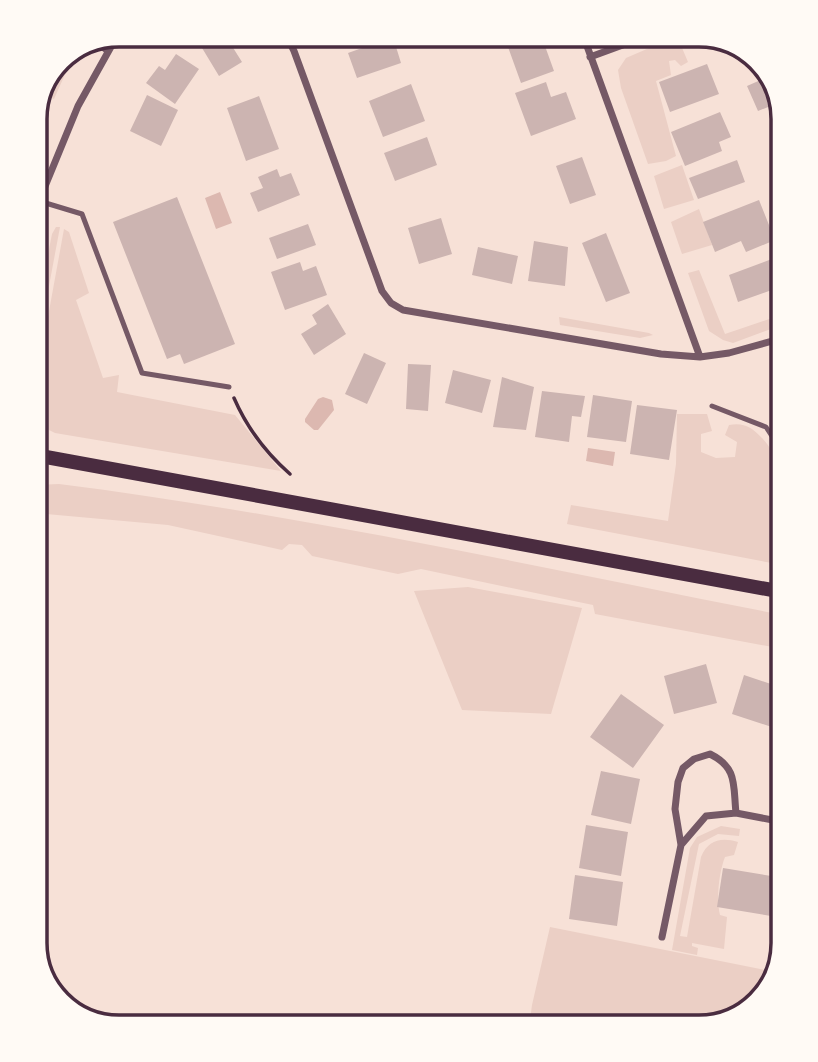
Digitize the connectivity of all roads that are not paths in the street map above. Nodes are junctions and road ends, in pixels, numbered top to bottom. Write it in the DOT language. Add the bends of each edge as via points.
graph roads {
  1 [pos="292,47"];
  2 [pos="587,47"];
  3 [pos="617,47"];
  4 [pos="110,48"];
  5 [pos="105,49"];
  6 [pos="108,51"];
  7 [pos="590,57"];
  8 [pos="47,182"];
  9 [pos="47,203"];
  10 [pos="771,341"];
  11 [pos="700,357"];
  12 [pos="229,387"];
  13 [pos="712,406"];
  14 [pos="771,435"];
  15 [pos="47,457"];
  16 [pos="771,591"];
  17 [pos="736,813"];
  18 [pos="771,820"];
  19 [pos="681,845"];
  20 [pos="662,937"];
  1 -- 11 [label="street" via="382,291 391,303 403,310"];
  2 -- 7 [label="street"];
  3 -- 7 [label="street"];
  4 -- 6 [label="street"];
  5 -- 6 [label="street"];
  6 -- 8 [label="street" via="78,106"];
  7 -- 11 [label="street"];
  9 -- 12 [label="lane" via="82,214 142,373"];
  10 -- 11 [label="street"];
  13 -- 14 [label="lane" via="766,427"];
  15 -- 16 [label="main road"];
  17 -- 18 [label="street"];
  17 -- 19 [label="street" via="706,816"];
  17 -- 19 [label="street" via="729,768 710,754 694,759 683,768 678,782 675,809"];
  19 -- 20 [label="street"];
}
